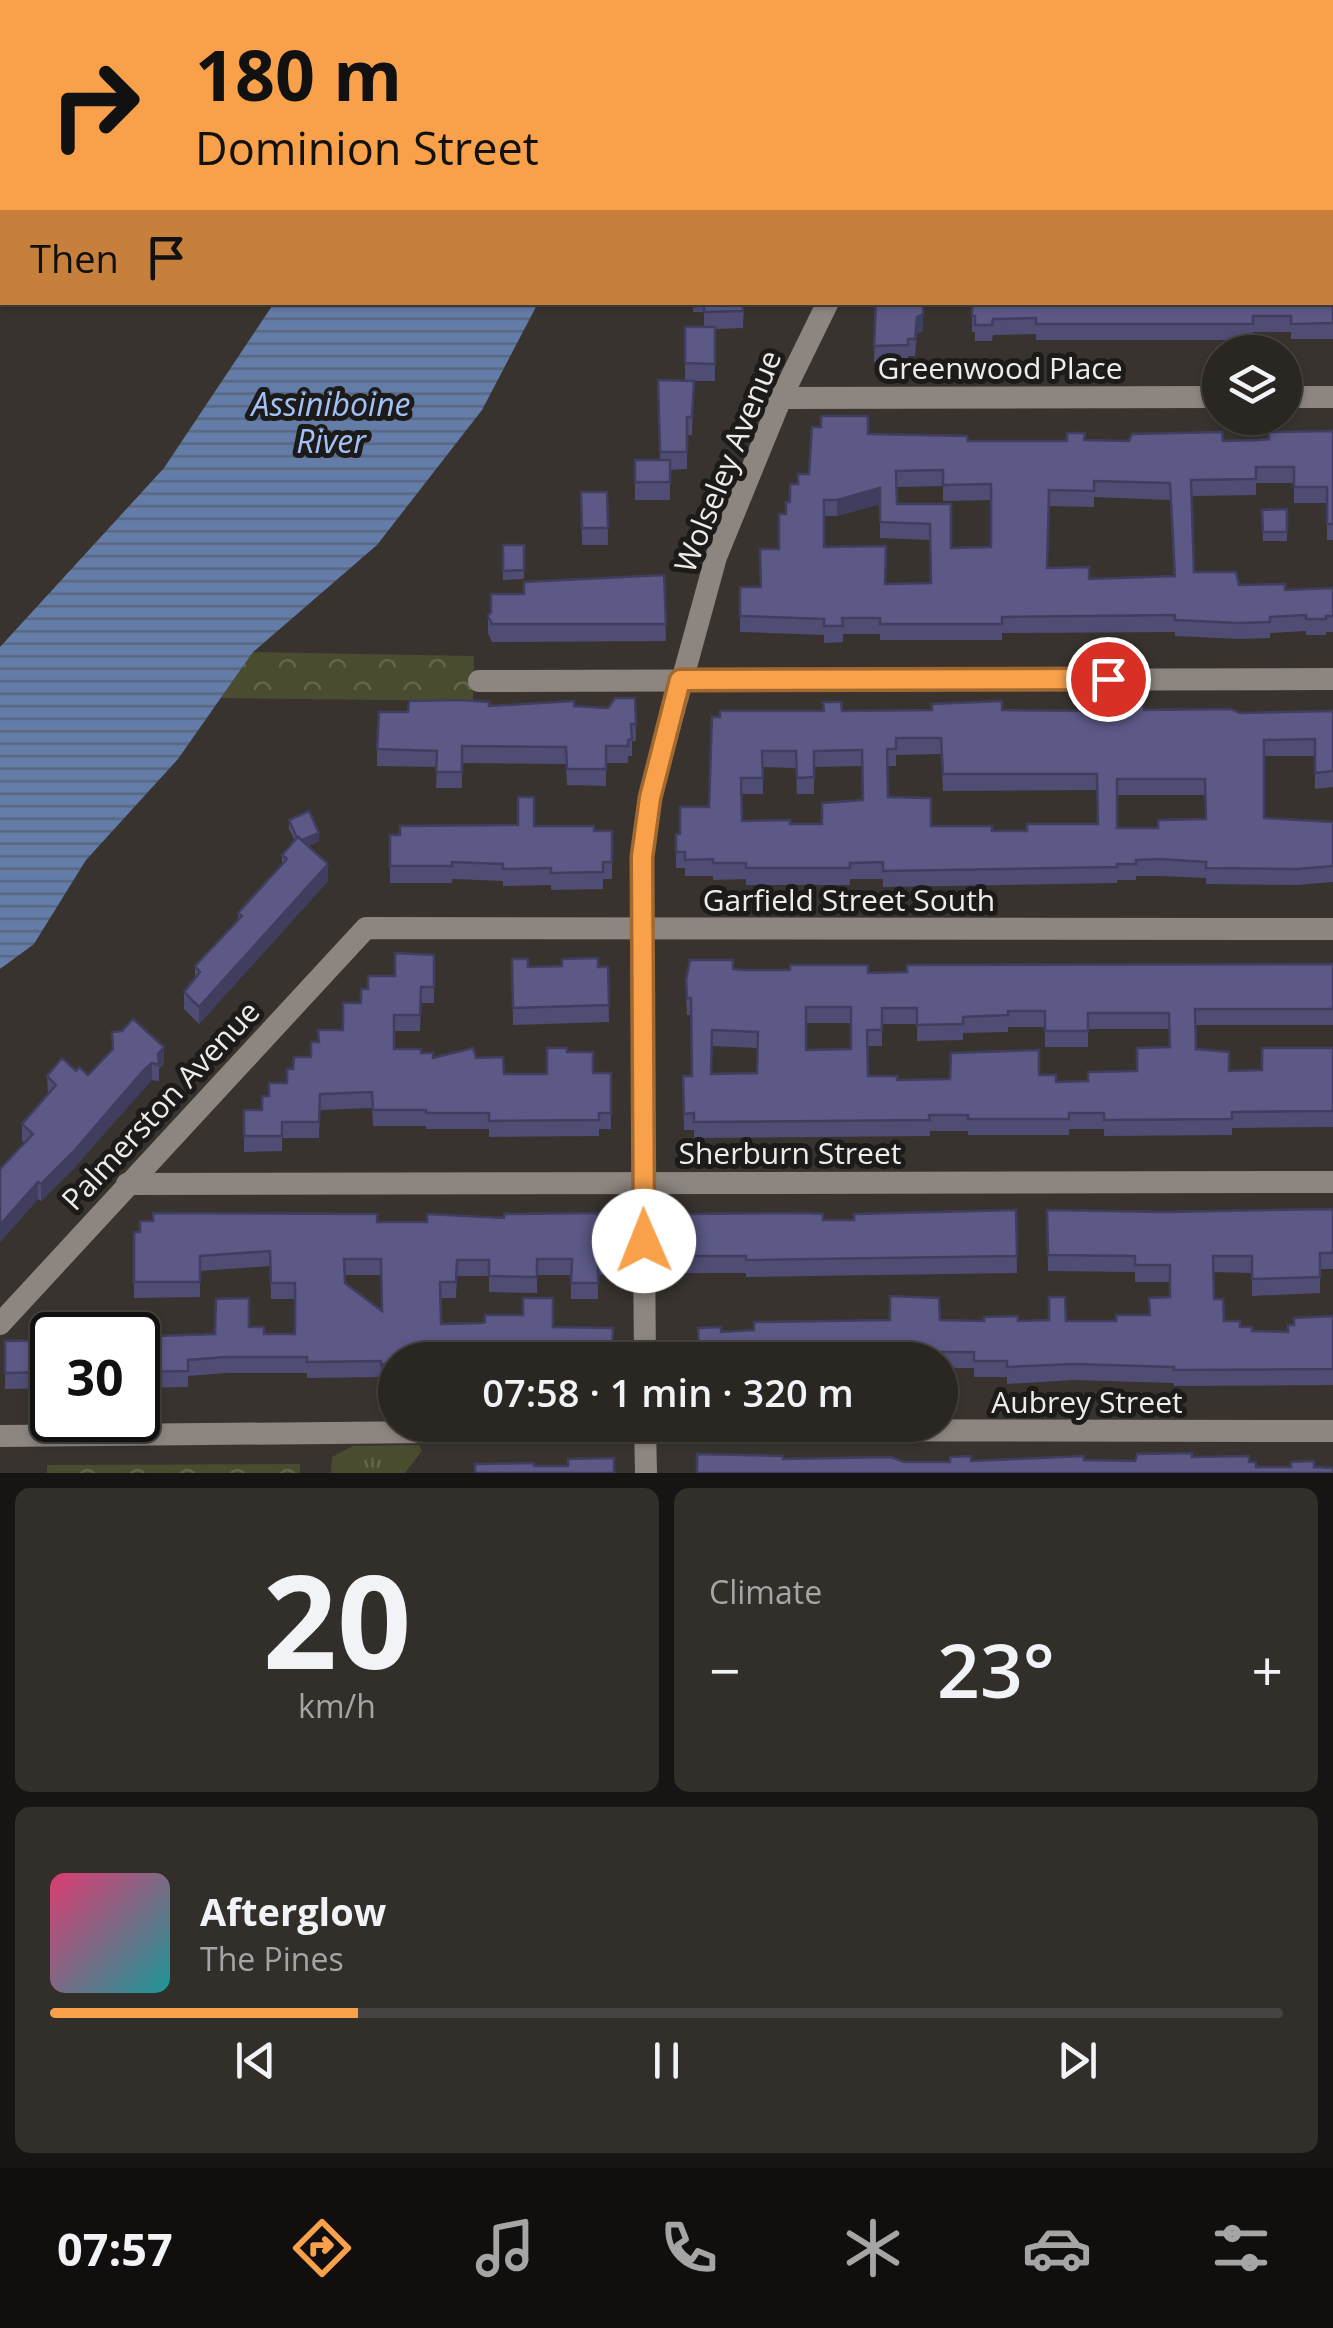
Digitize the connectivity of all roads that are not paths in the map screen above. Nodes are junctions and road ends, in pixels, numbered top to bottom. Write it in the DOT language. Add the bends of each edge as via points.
graph roads {
  1 [pos="827,305"];
  2 [pos="1302,397"];
  3 [pos="1333,397"];
  4 [pos="781,398"];
  5 [pos="1202,398"];
  6 [pos="1333,678"];
  7 [pos="680,680"];
  8 [pos="479,681"];
  9 [pos="366,928"];
  10 [pos="1333,929"];
  11 [pos="642,930"];
  12 [pos="643,1182"];
  13 [pos="1333,1182"];
  14 [pos="127,1184"];
  15 [pos="0,1324"];
  16 [pos="644,1342"];
  17 [pos="958,1429"];
  18 [pos="378,1431"];
  19 [pos="1333,1431"];
  20 [pos="0,1436"];
  21 [pos="645,1442"];
  22 [pos="646,1473"];
  1 -- 4 [label="street, Wolseley Avenue"];
  2 -- 3 [label="street"];
  4 -- 5 [label="street, Greenwood Place"];
  4 -- 7 [label="street, Wolseley Avenue" via="716,557"];
  6 -- 7 [label="street"];
  7 -- 8 [label="street"];
  7 -- 11 [label="street, Wolseley Avenue" via="650,798"];
  9 -- 11 [label="street, Garfield Street South"];
  9 -- 14 [label="street, Palmerston Avenue"];
  10 -- 11 [label="street, Garfield Street South"];
  11 -- 12 [label="street, Wolseley Avenue"];
  12 -- 13 [label="street, Sherburn Street"];
  12 -- 14 [label="street, Sherburn Street"];
  12 -- 16 [label="street, Wolseley Avenue"];
  14 -- 15 [label="street, Palmerston Avenue"];
  17 -- 19 [label="street, Aubrey Street"];
  18 -- 20 [label="street, Aubrey Street"];
  21 -- 22 [label="street"];
}
